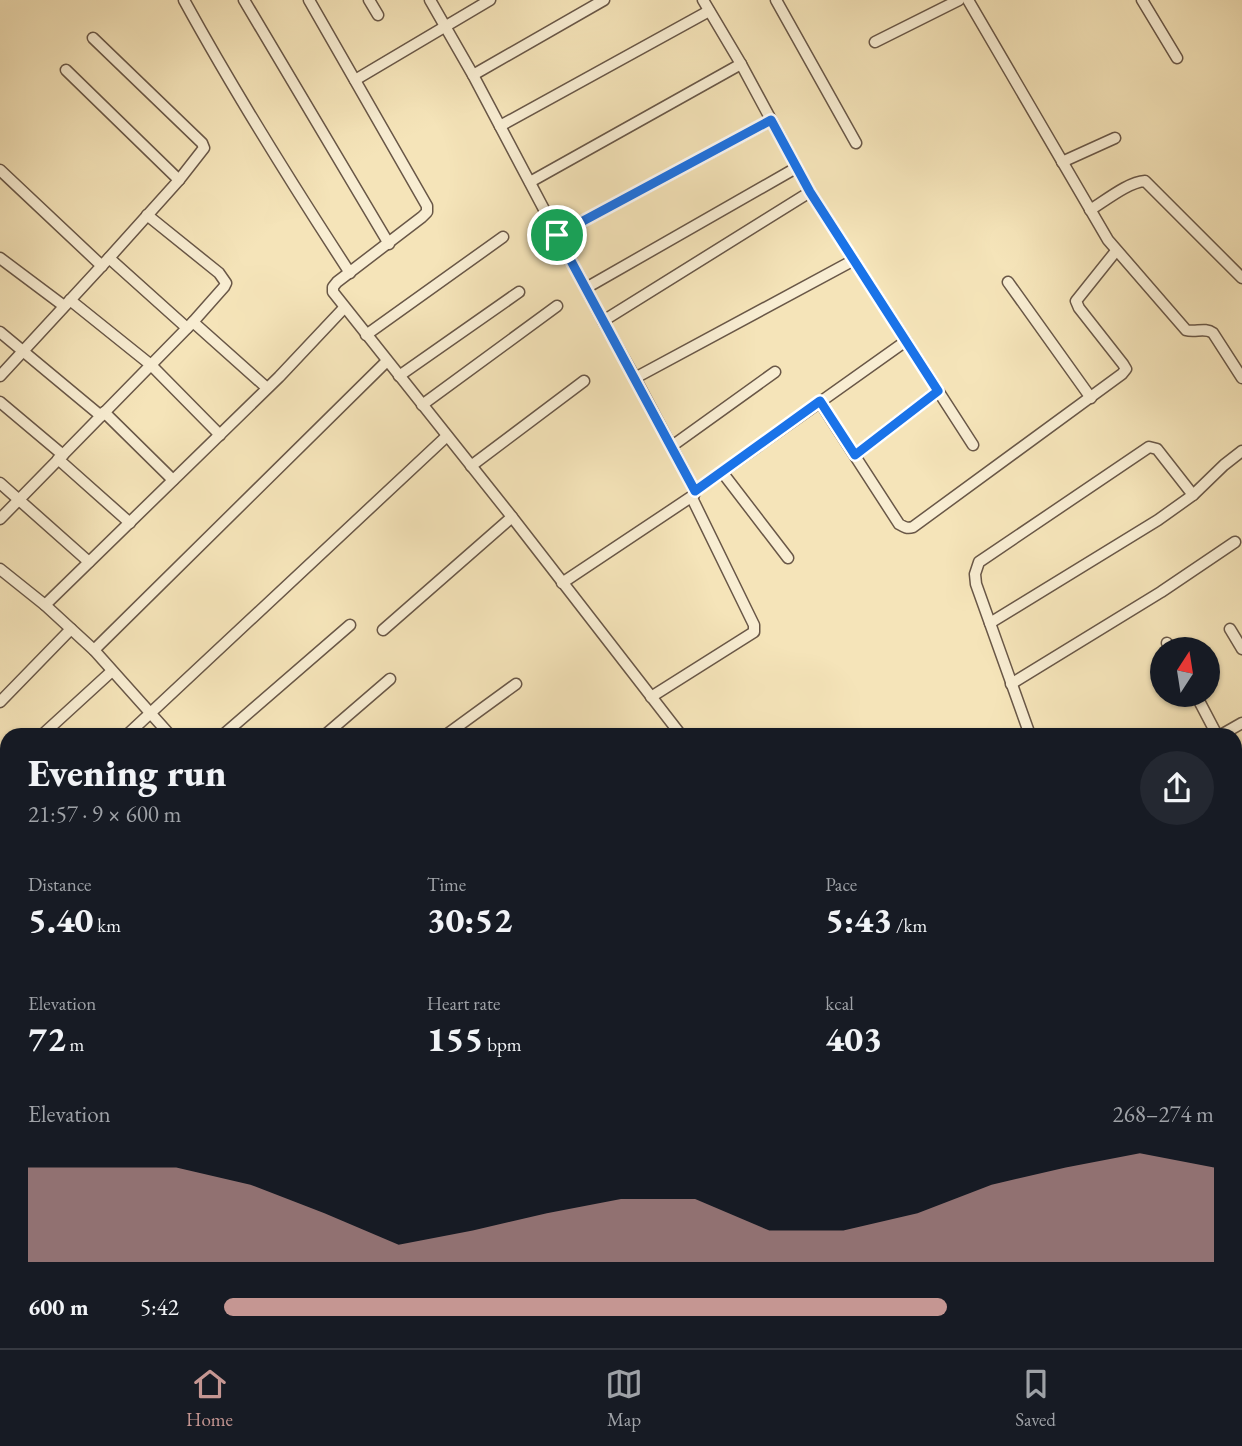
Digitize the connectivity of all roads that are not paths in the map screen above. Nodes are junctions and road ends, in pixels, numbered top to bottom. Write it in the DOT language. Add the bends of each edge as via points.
graph roads {
  1 [pos="184,0"];
  2 [pos="244,0"];
  3 [pos="309,0"];
  4 [pos="369,0"];
  5 [pos="430,0"];
  6 [pos="490,0"];
  7 [pos="604,0"];
  8 [pos="703,0"];
  9 [pos="776,0"];
  10 [pos="959,0"];
  11 [pos="968,0"];
  12 [pos="1142,0"];
  13 [pos="709,11"];
  14 [pos="378,15"];
  15 [pos="445,26"];
  16 [pos="93,38"];
  17 [pos="875,42"];
  18 [pos="1177,58"];
  19 [pos="741,64"];
  20 [pos="66,70"];
  21 [pos="473,75"];
  22 [pos="355,80"];
  23 [pos="771,120"];
  24 [pos="500,126"];
  25 [pos="1115,138"];
  26 [pos="856,143"];
  27 [pos="1062,162"];
  28 [pos="796,168"];
  29 [pos="0,170"];
  30 [pos="179,180"];
  31 [pos="530,182"];
  32 [pos="810,192"];
  33 [pos="1090,210"];
  34 [pos="147,215"];
  35 [pos="557,235"];
  36 [pos="503,237"];
  37 [pos="389,244"];
  38 [pos="1116,251"];
  39 [pos="0,258"];
  40 [pos="854,260"];
  41 [pos="106,262"];
  42 [pos="350,273"];
  43 [pos="1242,278"];
  44 [pos="1007,282"];
  45 [pos="586,288"];
  46 [pos="519,292"];
  47 [pos="67,303"];
  48 [pos="556,306"];
  49 [pos="344,308"];
  50 [pos="603,321"];
  51 [pos="190,325"];
  52 [pos="0,332"];
  53 [pos="366,335"];
  54 [pos="906,341"];
  55 [pos="23,350"];
  56 [pos="387,361"];
  57 [pos="150,365"];
  58 [pos="775,372"];
  59 [pos="0,376"];
  60 [pos="399,376"];
  61 [pos="635,378"];
  62 [pos="1242,378"];
  63 [pos="584,381"];
  64 [pos="268,388"];
  65 [pos="938,391"];
  66 [pos="1091,398"];
  67 [pos="820,401"];
  68 [pos="0,402"];
  69 [pos="422,405"];
  70 [pos="103,414"];
  71 [pos="220,435"];
  72 [pos="447,436"];
  73 [pos="973,445"];
  74 [pos="672,446"];
  75 [pos="1242,451"];
  76 [pos="855,455"];
  77 [pos="60,457"];
  78 [pos="471,466"];
  79 [pos="722,472"];
  80 [pos="173,481"];
  81 [pos="0,483"];
  82 [pos="694,493"];
  83 [pos="1193,495"];
  84 [pos="19,499"];
  85 [pos="512,517"];
  86 [pos="0,519"];
  87 [pos="130,523"];
  88 [pos="1236,542"];
  89 [pos="788,558"];
  90 [pos="89,562"];
  91 [pos="0,569"];
  92 [pos="562,583"];
  93 [pos="45,606"];
  94 [pos="990,623"];
  95 [pos="350,625"];
  96 [pos="71,629"];
  97 [pos="1230,629"];
  98 [pos="383,630"];
  99 [pos="1242,649"];
  100 [pos="94,650"];
  101 [pos="113,671"];
  102 [pos="390,679"];
  103 [pos="516,684"];
  104 [pos="1011,684"];
  105 [pos="651,697"];
  106 [pos="0,702"];
  107 [pos="1202,707"];
  108 [pos="150,714"];
  109 [pos="50,728"];
  110 [pos="135,728"];
  111 [pos="163,728"];
  112 [pos="231,728"];
  113 [pos="333,728"];
  114 [pos="456,728"];
  115 [pos="675,728"];
  116 [pos="1027,728"];
  117 [pos="1215,728"];
  1 -- 42 [label="street"];
  2 -- 37 [label="street"];
  3 -- 22 [label="street"];
  4 -- 14 [label="street"];
  5 -- 15 [label="street"];
  6 -- 15 [label="street"];
  7 -- 21 [label="street"];
  8 -- 13 [label="street"];
  9 -- 26 [label="street"];
  10 -- 17 [label="street"];
  11 -- 27 [label="street"];
  12 -- 18 [label="street"];
  13 -- 19 [label="street"];
  13 -- 24 [label="street"];
  15 -- 21 [label="street"];
  15 -- 22 [label="street"];
  16 -- 30 [label="street" via="204,145"];
  19 -- 23 [label="street"];
  19 -- 31 [label="street"];
  20 -- 30 [label="street"];
  21 -- 24 [label="street"];
  22 -- 37 [label="street" via="427,206 422,217"];
  23 -- 28 [label="street"];
  23 -- 35 [label="street"];
  24 -- 31 [label="street"];
  25 -- 27 [label="street"];
  27 -- 33 [label="street"];
  28 -- 32 [label="street"];
  28 -- 45 [label="street"];
  29 -- 41 [label="street"];
  30 -- 34 [label="street"];
  31 -- 35 [label="street"];
  32 -- 40 [label="street"];
  32 -- 50 [label="street"];
  33 -- 38 [label="street"];
  33 -- 43 [label="street" via="1145,181"];
  34 -- 41 [label="street"];
  34 -- 51 [label="street" via="226,283"];
  35 -- 45 [label="street"];
  36 -- 53 [label="street"];
  37 -- 42 [label="street"];
  38 -- 62 [label="street" via="1185,330 1213,333"];
  38 -- 66 [label="street" via="1076,300 1126,369"];
  39 -- 47 [label="street"];
  40 -- 54 [label="street"];
  40 -- 61 [label="street"];
  41 -- 47 [label="street"];
  41 -- 51 [label="street"];
  42 -- 49 [label="street" via="333,286 332,292"];
  44 -- 66 [label="street"];
  45 -- 50 [label="street"];
  46 -- 60 [label="street"];
  47 -- 55 [label="street"];
  47 -- 57 [label="street"];
  48 -- 69 [label="street"];
  49 -- 53 [label="street"];
  49 -- 64 [label="street"];
  50 -- 61 [label="street"];
  51 -- 57 [label="street"];
  51 -- 64 [label="street"];
  52 -- 55 [label="street"];
  53 -- 56 [label="street"];
  54 -- 65 [label="street"];
  54 -- 67 [label="street"];
  55 -- 59 [label="street"];
  55 -- 70 [label="street"];
  56 -- 60 [label="street"];
  56 -- 100 [label="street"];
  57 -- 70 [label="street"];
  57 -- 71 [label="street"];
  58 -- 74 [label="street"];
  60 -- 69 [label="street"];
  61 -- 74 [label="street"];
  63 -- 78 [label="street"];
  64 -- 71 [label="street"];
  65 -- 73 [label="street"];
  65 -- 76 [label="street"];
  66 -- 76 [label="street" via="908,528 899,524"];
  67 -- 76 [label="street"];
  67 -- 79 [label="street"];
  68 -- 77 [label="street"];
  69 -- 72 [label="street"];
  70 -- 77 [label="street"];
  70 -- 80 [label="street"];
  71 -- 80 [label="street"];
  72 -- 78 [label="street"];
  72 -- 108 [label="street"];
  74 -- 82 [label="street"];
  75 -- 83 [label="street"];
  77 -- 84 [label="street"];
  77 -- 87 [label="street"];
  78 -- 85 [label="street"];
  79 -- 82 [label="street"];
  79 -- 89 [label="street"];
  80 -- 87 [label="street"];
  81 -- 84 [label="street"];
  82 -- 92 [label="street"];
  82 -- 105 [label="street" via="692,498 754,632"];
  83 -- 94 [label="street"];
  83 -- 94 [label="street" via="1157,449 1145,448 979,562 976,584"];
  84 -- 86 [label="street"];
  84 -- 90 [label="street"];
  85 -- 92 [label="street"];
  85 -- 98 [label="street"];
  87 -- 90 [label="street"];
  88 -- 104 [label="street"];
  90 -- 93 [label="street"];
  91 -- 93 [label="street"];
  92 -- 105 [label="street"];
  93 -- 96 [label="street"];
  94 -- 104 [label="street"];
  95 -- 112 [label="street"];
  96 -- 100 [label="street"];
  96 -- 106 [label="street"];
  97 -- 99 [label="street"];
  100 -- 101 [label="street"];
  101 -- 108 [label="street"];
  101 -- 109 [label="street"];
  102 -- 113 [label="street"];
  103 -- 114 [label="street"];
  104 -- 116 [label="street"];
  105 -- 115 [label="street"];
  107 -- 117 [label="street"];
  108 -- 110 [label="street"];
  108 -- 111 [label="street"];
}
